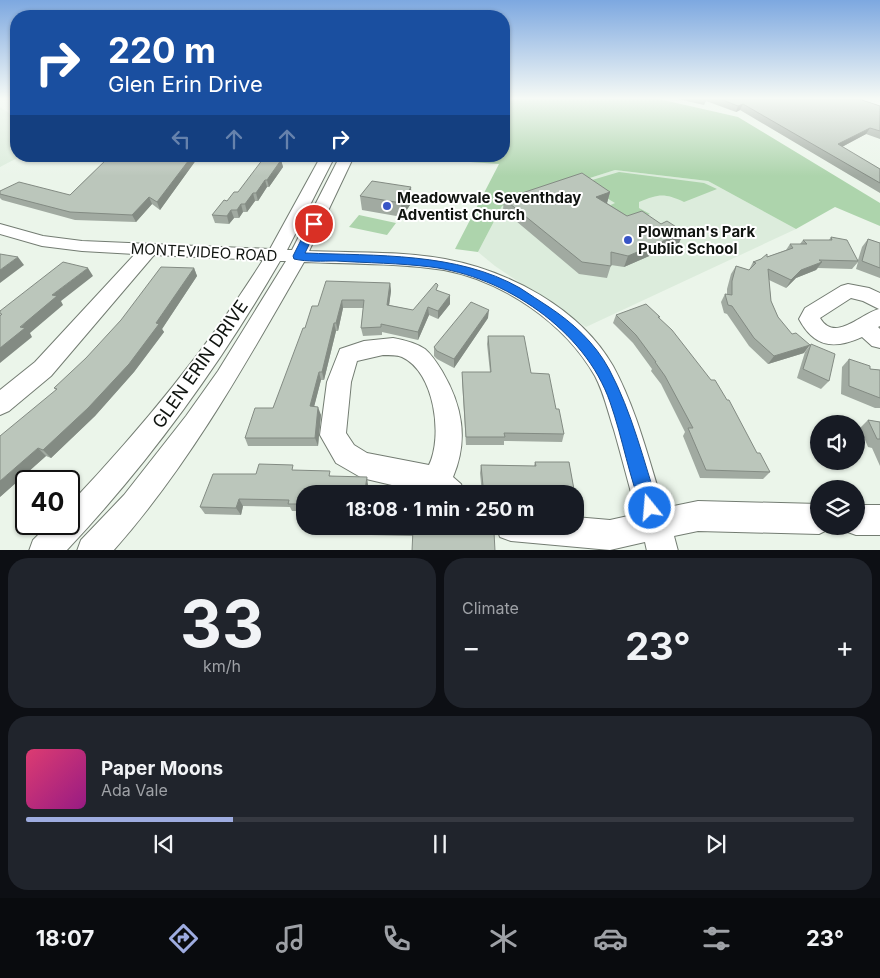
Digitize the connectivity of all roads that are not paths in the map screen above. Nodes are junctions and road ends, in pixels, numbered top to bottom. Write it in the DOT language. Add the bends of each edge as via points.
graph roads {
  1 [pos="326,162"];
  2 [pos="342,162"];
  3 [pos="2,231"];
  4 [pos="149,249"];
  5 [pos="287,256"];
  6 [pos="880,302"];
  7 [pos="874,328"];
  8 [pos="0,404"];
  9 [pos="443,487"];
  10 [pos="810,519"];
  11 [pos="865,520"];
  12 [pos="880,520"];
  13 [pos="584,533"];
  14 [pos="659,538"];
  15 [pos="44,550"];
  16 [pos="92,550"];
  1 -- 5 [label="street, GLEN ERIN DRIVE"];
  2 -- 5 [label="street, GLEN ERIN DRIVE"];
  3 -- 4 [label="street, MONTEVIDEO ROAD" via="61,244"];
  4 -- 5 [label="street, MONTEVIDEO ROAD"];
  4 -- 8 [label="street" via="43,369"];
  5 -- 14 [label="street, MONTEVIDEO ROAD" via="446,265 515,290 563,323 603,370 617,401"];
  5 -- 15 [label="street, GLEN ERIN DRIVE" via="130,461"];
  5 -- 16 [label="street, GLEN ERIN DRIVE" via="226,378 134,505"];
  6 -- 7 [label="street" via="869,295 848,292 812,313 809,319 814,327 836,338"];
  9 -- 9 [label="street" via="448,411 433,377 417,356 401,349 381,346 348,355 339,382 333,435 345,454 362,464"];
  10 -- 14 [label="street" via="698,516"];
  11 -- 12 [label="street"];
  13 -- 14 [label="street"];
}
